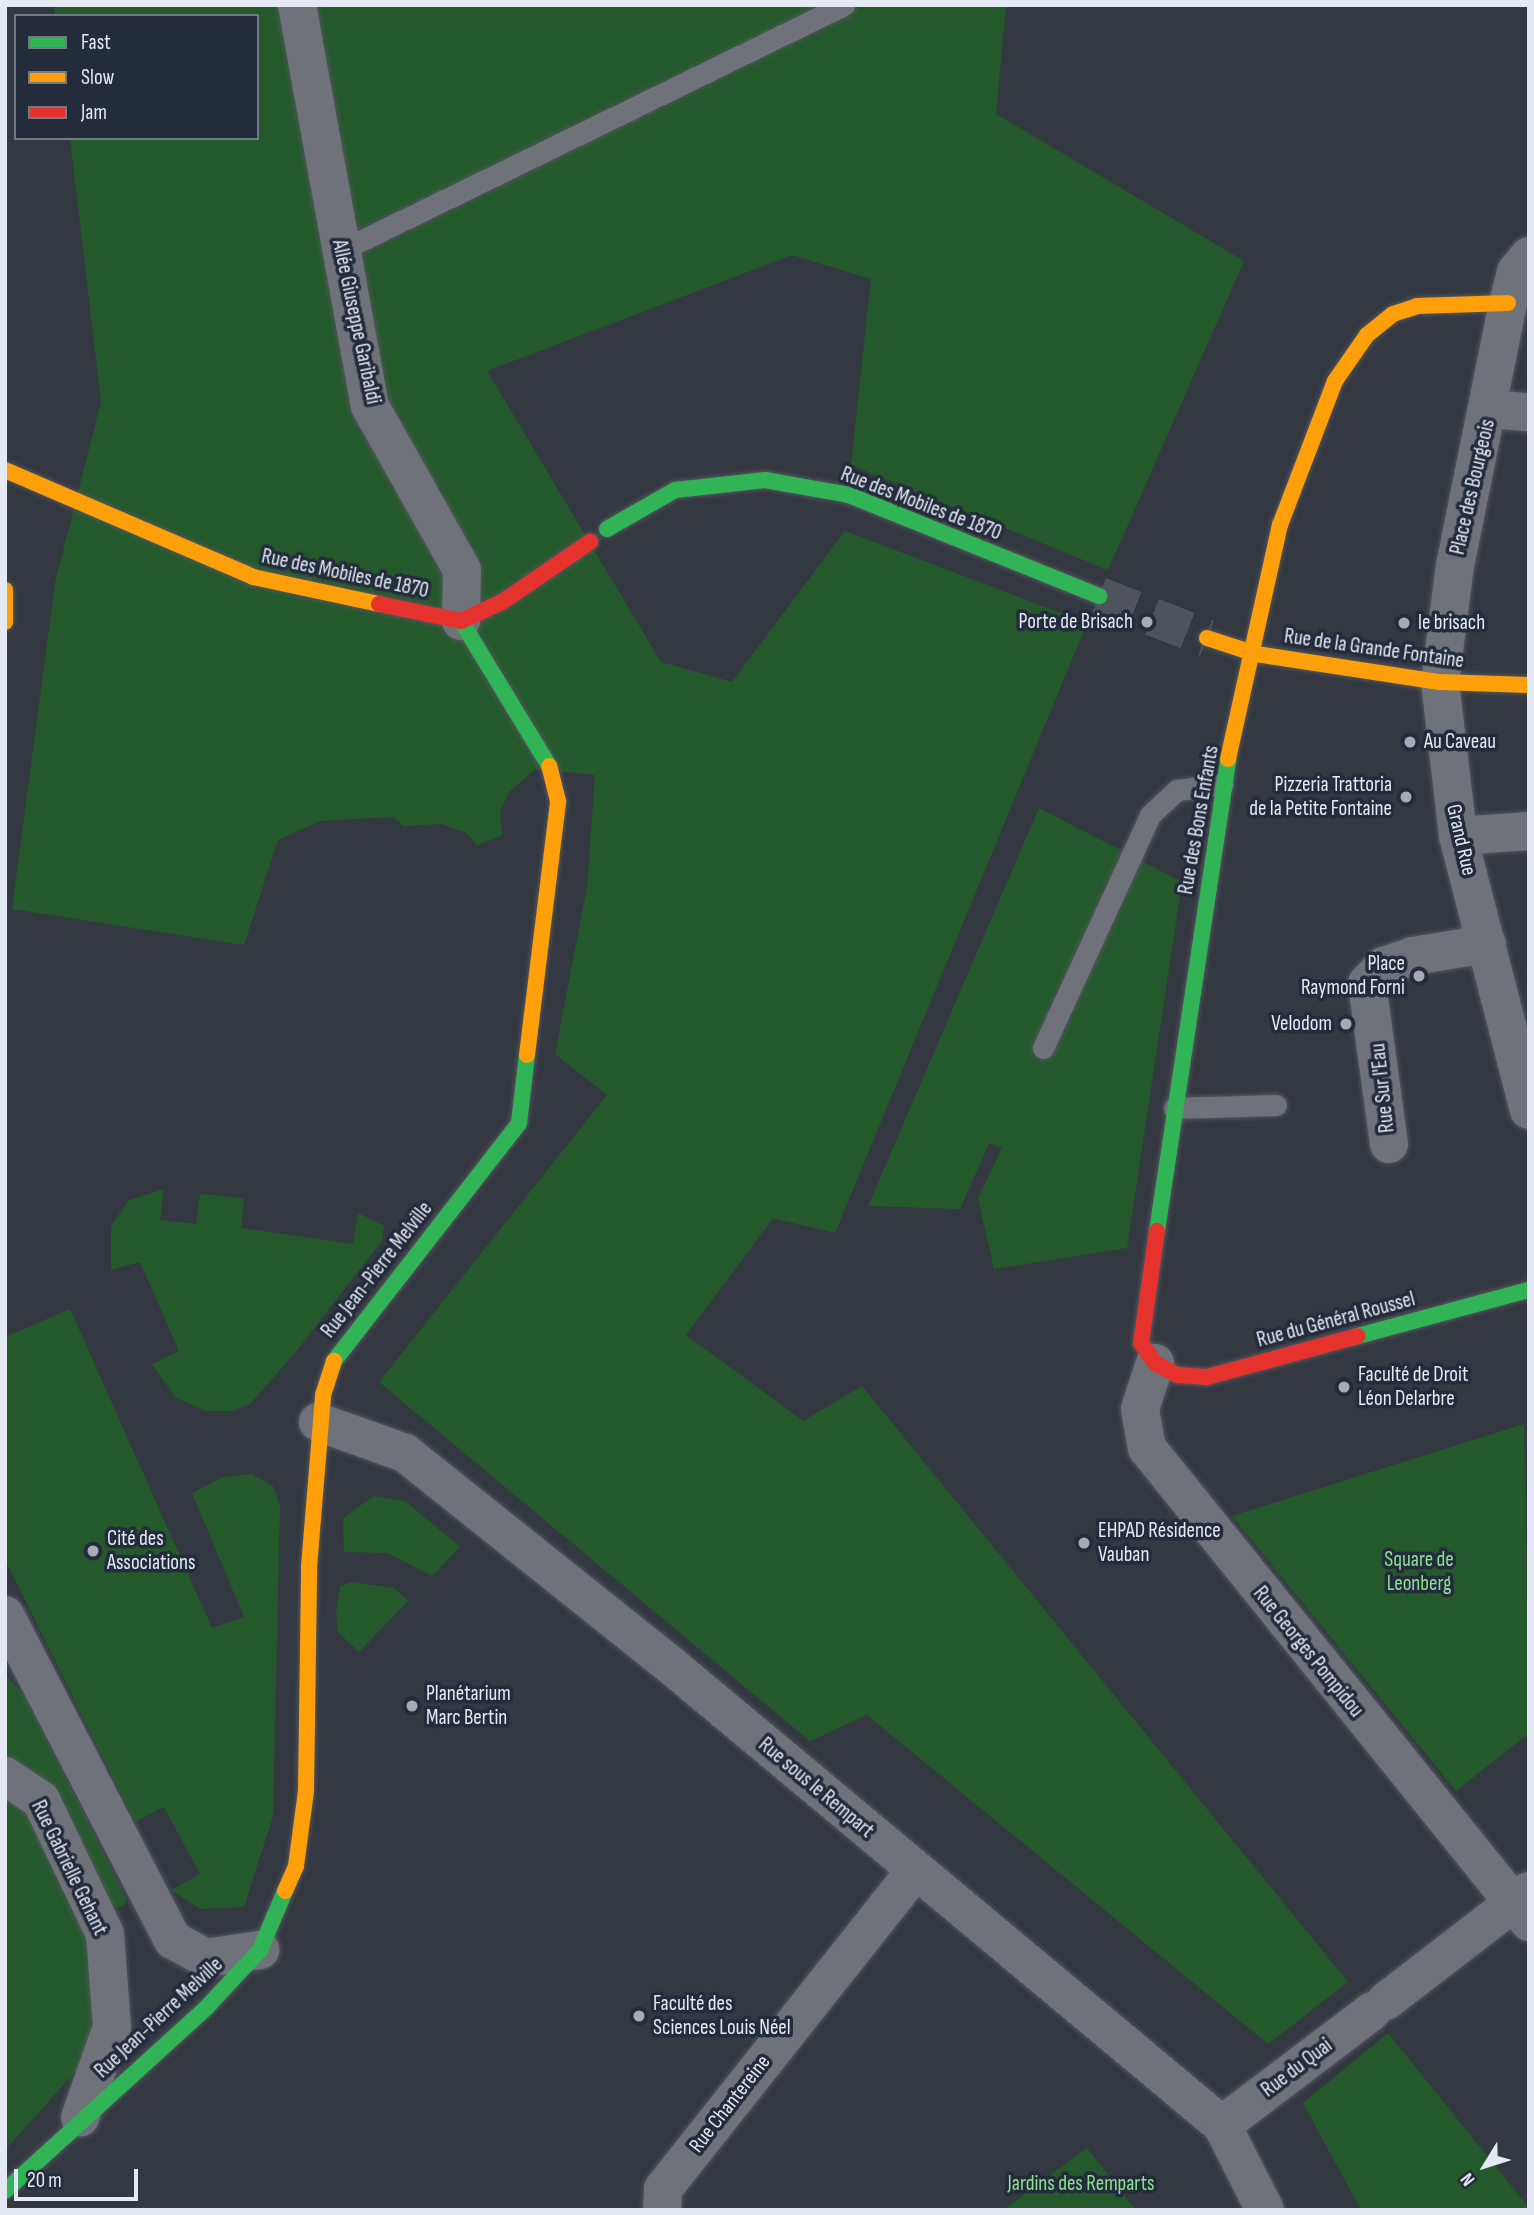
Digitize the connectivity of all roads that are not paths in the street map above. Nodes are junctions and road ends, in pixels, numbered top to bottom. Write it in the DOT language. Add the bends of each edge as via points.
graph roads {
  1 [pos="297,5"];
  2 [pos="844,5"];
  3 [pos="340,251"];
  4 [pos="1529,256"];
  5 [pos="1508,303"];
  6 [pos="1491,409"];
  7 [pos="1529,412"];
  8 [pos="5,470"];
  9 [pos="607,529"];
  10 [pos="590,542"];
  11 [pos="1455,565"];
  12 [pos="5,590"];
  13 [pos="1099,596"];
  14 [pos="461,621"];
  15 [pos="5,622"];
  16 [pos="1207,638"];
  17 [pos="1256,654"];
  18 [pos="1440,682"];
  19 [pos="1529,685"];
  20 [pos="1223,784"];
  21 [pos="1529,831"];
  22 [pos="1458,836"];
  23 [pos="1487,944"];
  24 [pos="1043,1048"];
  25 [pos="1276,1104"];
  26 [pos="1174,1108"];
  27 [pos="1529,1110"];
  28 [pos="1389,1144"];
  29 [pos="1529,1290"];
  30 [pos="1154,1363"];
  31 [pos="318,1422"];
  32 [pos="5,1615"];
  33 [pos="5,1776"];
  34 [pos="914,1872"];
  35 [pos="1524,1905"];
  36 [pos="260,1950"];
  37 [pos="80,2118"];
  38 [pos="1222,2125"];
  39 [pos="5,2191"];
  40 [pos="662,2210"];
  41 [pos="1265,2210"];
  1 -- 3 [label="street, Allée Giuseppe Garibaldi"];
  2 -- 3 [label="lane"];
  3 -- 14 [label="street, Allée Giuseppe Garibaldi" via="370,405 462,570"];
  4 -- 5 [label="street, Place des Bourgeois" via="1516,272"];
  5 -- 6 [label="street, Place des Bourgeois"];
  5 -- 17 [label="street, Rue des Bons Enfants" via="1417,306 1393,314 1350,354 1335,381 1280,525 1264,583"];
  6 -- 7 [label="street, Place des Bourgeois"];
  6 -- 11 [label="street, Place des Bourgeois"];
  8 -- 14 [label="street, Rue des Mobiles de 1870" via="253,577"];
  9 -- 13 [label="street, Rue des Mobiles de 1870" via="675,490 765,480 849,495"];
  10 -- 14 [label="street" via="502,602"];
  11 -- 18 [label="street, Grand Rue"];
  12 -- 15 [label="street"];
  14 -- 31 [label="street, Rue Jean-Pierre Melville" via="546,756 558,801 519,1123 337,1351"];
  16 -- 17 [label="street"];
  17 -- 18 [label="street, Rue de la Grande Fontaine"];
  17 -- 20 [label="street, Rue des Bons Enfants"];
  18 -- 19 [label="street, Rue de la Grande Fontaine"];
  18 -- 22 [label="street, Grand Rue"];
  20 -- 24 [label="lane" via="1177,790 1150,815"];
  20 -- 26 [label="street, Rue des Bons Enfants"];
  21 -- 22 [label="street"];
  22 -- 23 [label="street, Grand Rue"];
  23 -- 27 [label="street, Grand Rue"];
  23 -- 28 [label="street, Rue Sur l'Eau" via="1384,966 1367,984 1377,1031"];
  25 -- 26 [label="lane"];
  26 -- 30 [label="street, Rue des Bons Enfants" via="1141,1343"];
  29 -- 30 [label="street, Rue du Général Roussel" via="1208,1377 1177,1375"];
  30 -- 35 [label="street, Rue Georges Pompidou" via="1140,1409 1153,1458"];
  31 -- 34 [label="street, Rue sous le Rempart" via="405,1453 673,1667"];
  31 -- 36 [label="street, Rue Jean-Pierre Melville" via="309,1567 306,1791 296,1866"];
  32 -- 36 [label="street" via="173,1940 205,1958"];
  33 -- 37 [label="street, Rue Gabrielle Gehant" via="41,1800 105,1934 111,2027"];
  34 -- 38 [label="street, Rue sous le Rempart"];
  34 -- 40 [label="street, Rue Chantereine" via="663,2189"];
  35 -- 38 [label="street, Rue du Quai" via="1379,2006"];
  36 -- 37 [label="street, Rue Jean-Pierre Melville" via="207,2007"];
  37 -- 39 [label="street, Rue Gabrielle Gehant"];
  38 -- 41 [label="street, Rue sous le Rempart"];
}
